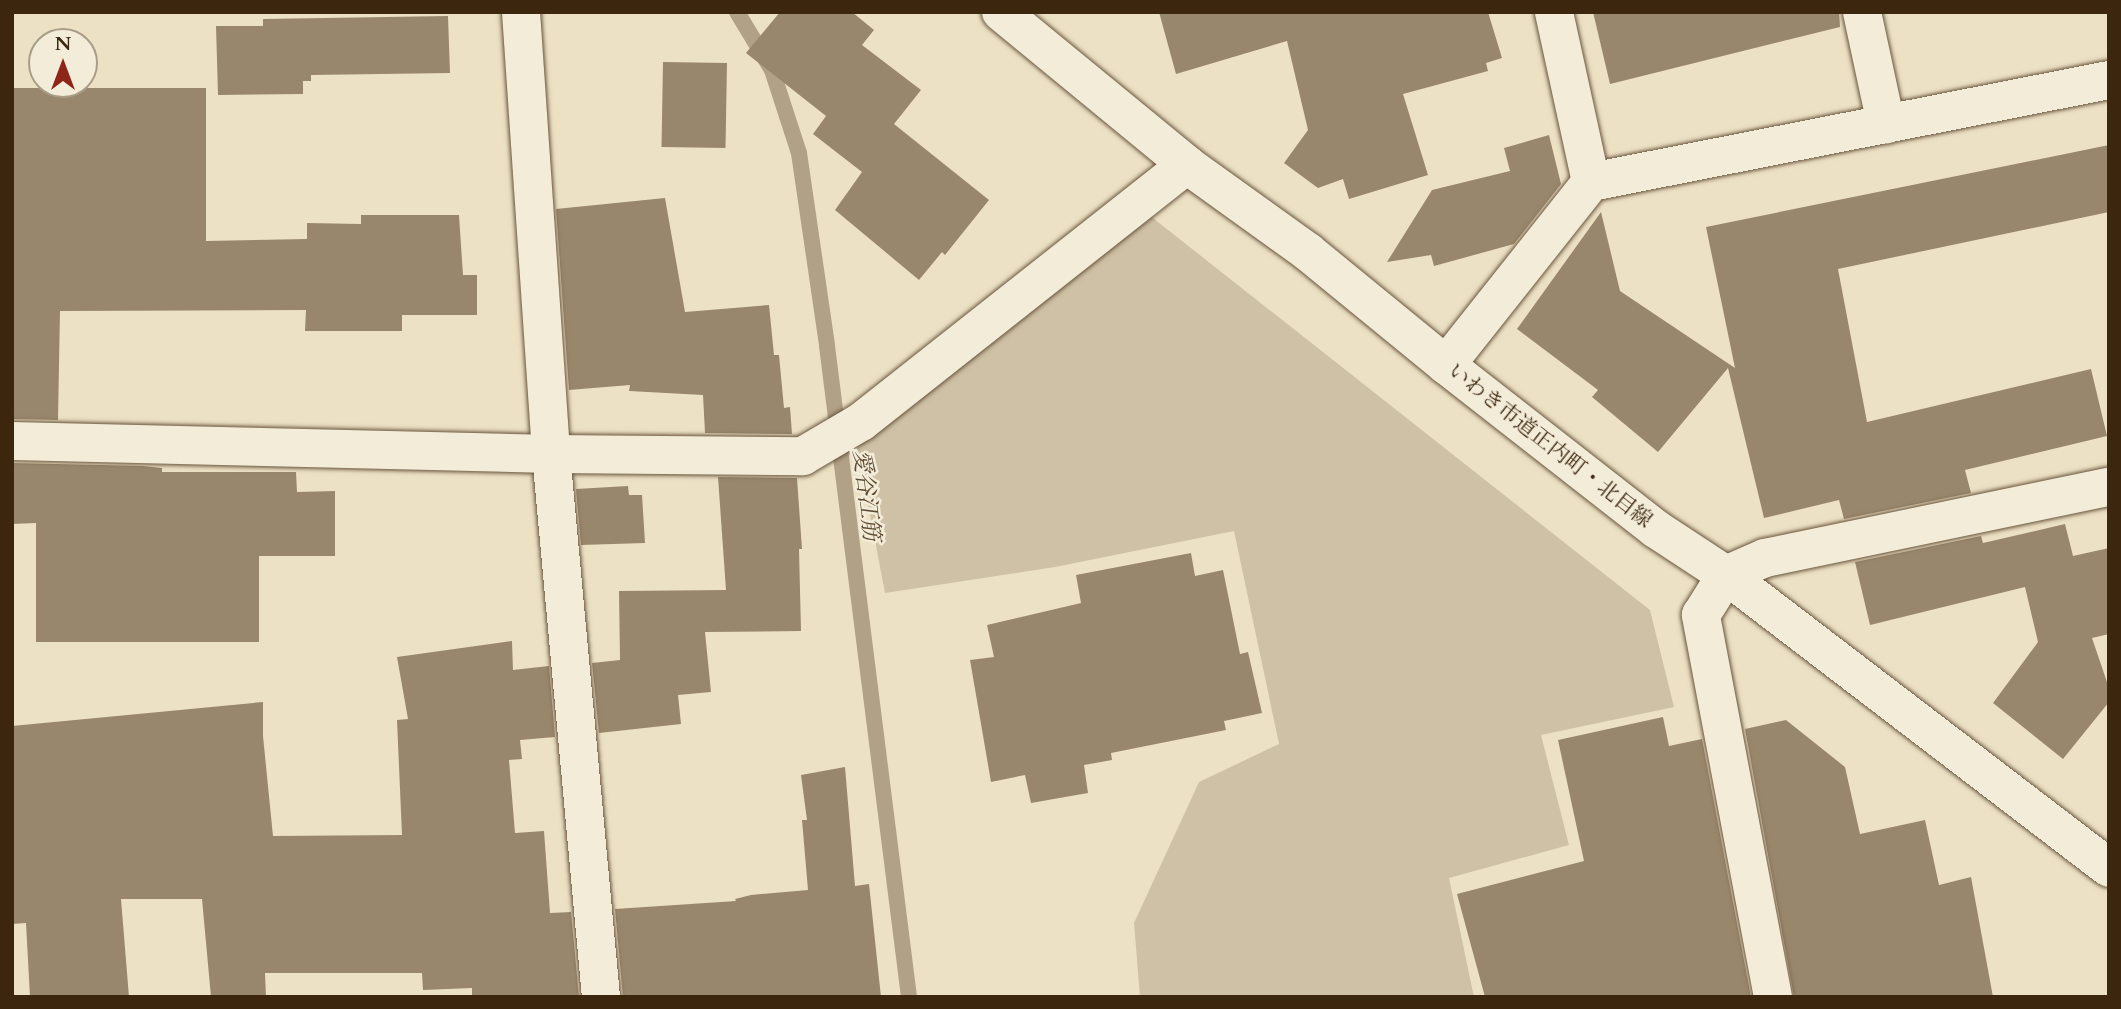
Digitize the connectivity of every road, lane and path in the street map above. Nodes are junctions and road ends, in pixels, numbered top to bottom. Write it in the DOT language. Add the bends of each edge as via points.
graph roads {
  1 [pos="521,12"];
  2 [pos="1001,12"];
  3 [pos="1554,12"];
  4 [pos="1863,12"];
  5 [pos="2109,80"];
  6 [pos="1886,124"];
  7 [pos="1187,165"];
  8 [pos="1591,182"];
  9 [pos="1446,365"];
  10 [pos="12,441"];
  11 [pos="551,454"];
  12 [pos="2109,487"];
  13 [pos="1726,575"];
  14 [pos="2109,868"];
  15 [pos="601,997"];
  16 [pos="1773,997"];
  1 -- 11 [label="street"];
  2 -- 7 [label="street, いわき市道正内町・北目線"];
  3 -- 8 [label="street"];
  4 -- 6 [label="street"];
  5 -- 6 [label="street"];
  6 -- 8 [label="street"];
  7 -- 9 [label="street, いわき市道正内町・北目線" via="1308,252"];
  7 -- 11 [label="street" via="861,422 803,456"];
  8 -- 9 [label="street"];
  9 -- 13 [label="street, いわき市道正内町・北目線" via="1656,529"];
  10 -- 11 [label="street"];
  11 -- 15 [label="street"];
  12 -- 13 [label="street" via="1765,558"];
  13 -- 14 [label="street, いわき市道正内町・北目線"];
  13 -- 16 [label="street" via="1701,615"];
}
